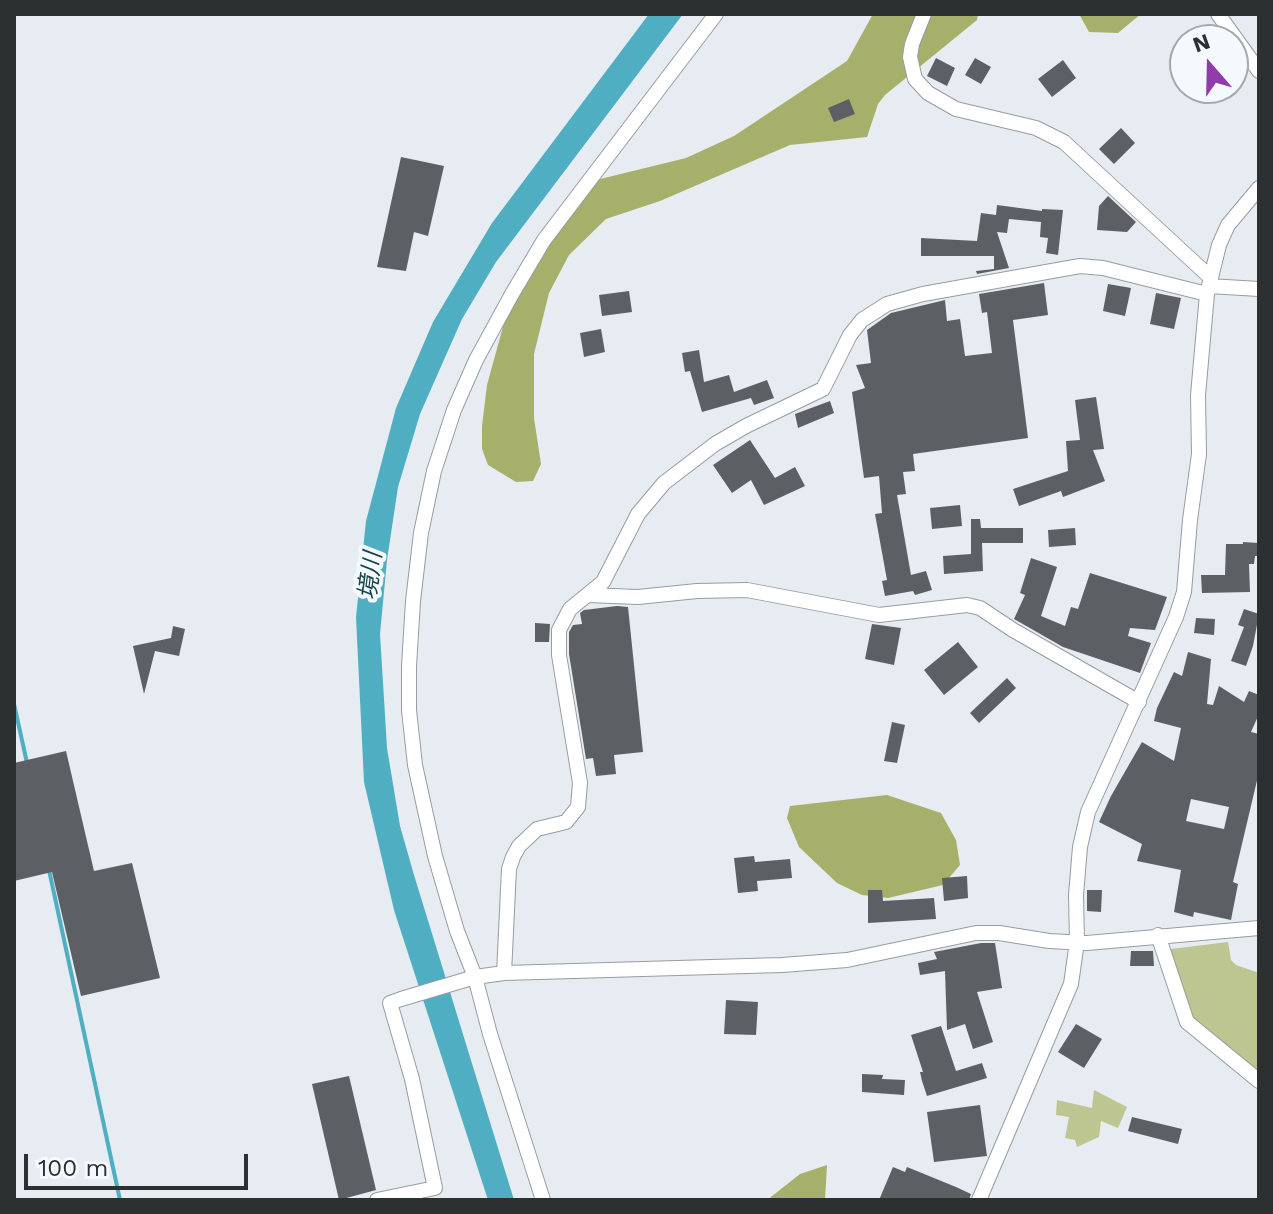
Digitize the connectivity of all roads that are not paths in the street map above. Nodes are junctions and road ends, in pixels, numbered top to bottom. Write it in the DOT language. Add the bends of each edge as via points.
graph roads {
  1 [pos="716,14"];
  2 [pos="924,14"];
  3 [pos="1218,14"];
  4 [pos="1259,71"];
  5 [pos="1259,188"];
  6 [pos="1209,286"];
  7 [pos="1259,289"];
  8 [pos="588,595"];
  9 [pos="1139,702"];
  10 [pos="1259,928"];
  11 [pos="1158,935"];
  12 [pos="1077,942"];
  13 [pos="504,973"];
  14 [pos="472,978"];
  15 [pos="1259,1081"];
  16 [pos="377,1200"];
  17 [pos="543,1200"];
  18 [pos="979,1200"];
  1 -- 14 [label="street" via="544,240 476,360 434,471 413,601 409,710 427,827"];
  2 -- 6 [label="street" via="910,57 915,79 928,93 956,109 1036,128 1064,142"];
  3 -- 4 [label="street"];
  5 -- 6 [label="street" via="1228,225"];
  6 -- 7 [label="street"];
  6 -- 8 [label="street" via="1080,266 923,294 877,308 850,335 823,389 715,444 664,483 634,521 603,582"];
  6 -- 9 [label="street" via="1184,592"];
  8 -- 9 [label="street" via="747,590 879,615 967,605"];
  8 -- 13 [label="street" via="570,609 559,630 580,783 578,807 566,822 537,829 513,857"];
  9 -- 12 [label="street" via="1083,827"];
  10 -- 11 [label="street"];
  11 -- 12 [label="street"];
  11 -- 15 [label="street" via="1187,1022"];
  12 -- 13 [label="street" via="976,933 847,960"];
  12 -- 18 [label="street" via="1071,984"];
  13 -- 14 [label="street"];
  14 -- 16 [label="street" via="390,1003 435,1188"];
  14 -- 17 [label="street"];
}
